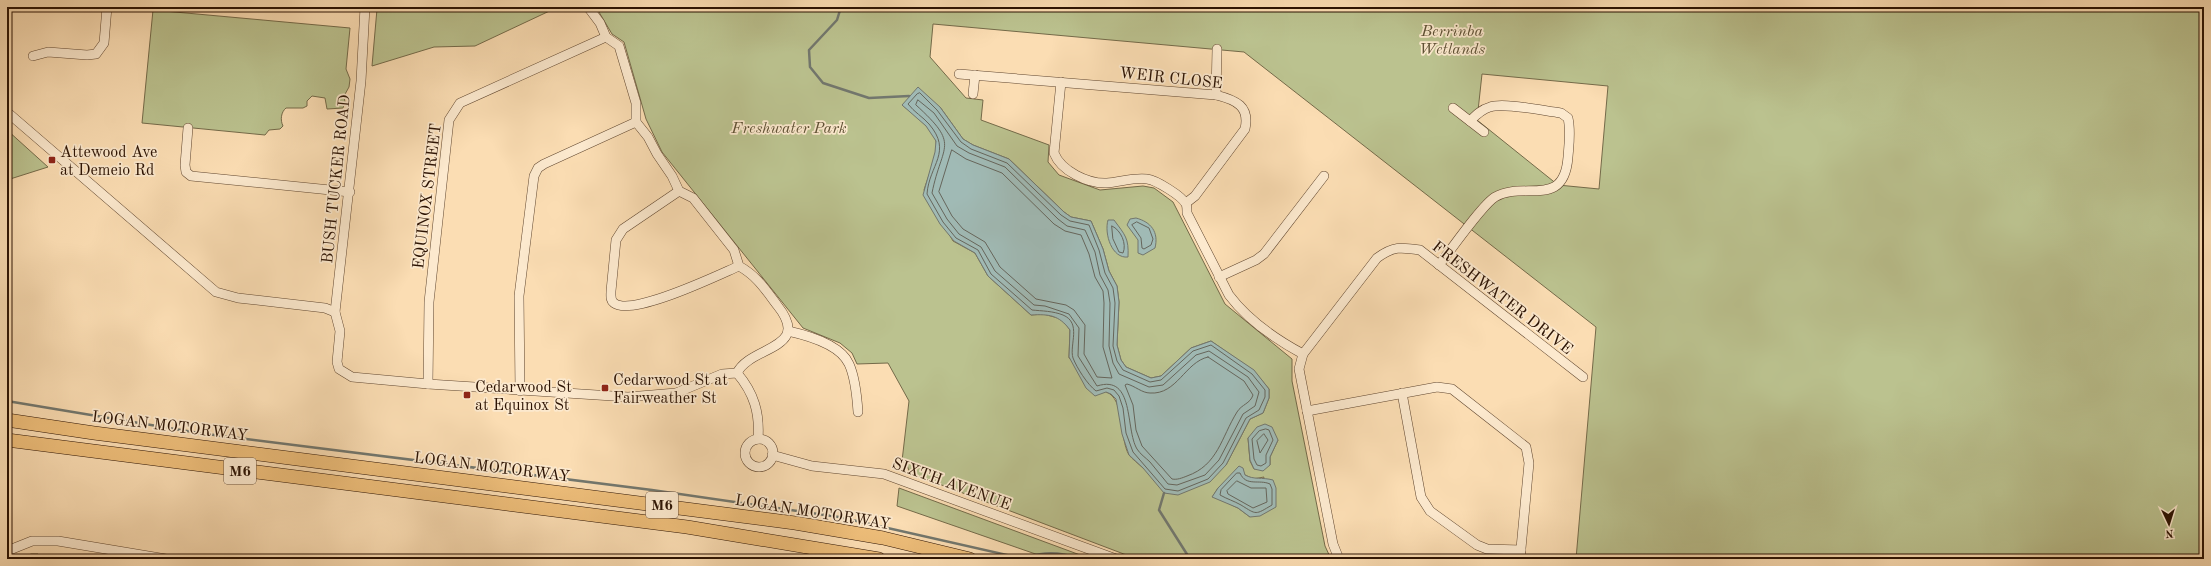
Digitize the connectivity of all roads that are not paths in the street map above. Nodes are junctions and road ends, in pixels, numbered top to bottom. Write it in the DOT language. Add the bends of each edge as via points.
graph roads {
  1 [pos="107,7"];
  2 [pos="365,7"];
  3 [pos="588,7"];
  4 [pos="606,37"];
  5 [pos="1217,49"];
  6 [pos="33,56"];
  7 [pos="959,74"];
  8 [pos="975,75"];
  9 [pos="1061,82"];
  10 [pos="973,94"];
  11 [pos="1216,95"];
  12 [pos="1453,108"];
  13 [pos="7,112"];
  14 [pos="1470,121"];
  15 [pos="636,122"];
  16 [pos="188,128"];
  17 [pos="1484,132"];
  18 [pos="1324,176"];
  19 [pos="678,191"];
  20 [pos="350,192"];
  21 [pos="1186,203"];
  22 [pos="1439,265"];
  23 [pos="739,266"];
  24 [pos="1219,277"];
  25 [pos="335,312"];
  26 [pos="788,331"];
  27 [pos="1303,354"];
  28 [pos="737,373"];
  29 [pos="1582,377"];
  30 [pos="428,384"];
  31 [pos="520,390"];
  32 [pos="1402,393"];
  33 [pos="1307,411"];
  34 [pos="858,412"];
  35 [pos="7,420"];
  36 [pos="758,439"];
  37 [pos="7,440"];
  38 [pos="772,455"];
  39 [pos="831,550"];
  40 [pos="7,551"];
  41 [pos="1520,555"];
  42 [pos="166,559"];
  43 [pos="851,559"];
  44 [pos="878,559"];
  45 [pos="970,559"];
  46 [pos="1116,559"];
  47 [pos="1339,559"];
  1 -- 6 [label="street" via="104,43 96,54 48,52"];
  2 -- 20 [label="street, BUSH TUCKER ROAD"];
  3 -- 4 [label="street" via="600,23"];
  4 -- 15 [label="street" via="619,46 636,103"];
  4 -- 30 [label="street, EQUINOX STREET" via="460,103 453,111 449,120 429,302"];
  5 -- 11 [label="street"];
  7 -- 8 [label="street, WEIR CLOSE"];
  8 -- 9 [label="street, WEIR CLOSE"];
  8 -- 10 [label="street"];
  9 -- 11 [label="street, WEIR CLOSE"];
  9 -- 21 [label="street" via="1054,153 1064,169 1093,181 1106,183 1147,179 1156,182"];
  11 -- 21 [label="street, WEIR CLOSE" via="1231,99 1242,107 1247,118 1245,129 1195,196"];
  12 -- 14 [label="street"];
  13 -- 25 [label="street" via="216,292 238,298 325,308"];
  14 -- 17 [label="street"];
  14 -- 22 [label="street" via="1482,110 1502,105 1561,113 1568,118 1570,127 1567,167 1557,185 1543,191 1505,193 1490,200"];
  15 -- 19 [label="street" via="672,176"];
  15 -- 31 [label="street" via="544,164 538,168 534,176 519,296"];
  16 -- 20 [label="street" via="185,165 186,172 191,176"];
  18 -- 24 [label="street" via="1264,254"];
  19 -- 23 [label="street" via="693,198 734,250"];
  19 -- 23 [label="street" via="623,229 616,240 611,298 615,303 622,305 652,302"];
  20 -- 25 [label="street, BUSH TUCKER ROAD"];
  21 -- 24 [label="street" via="1187,213"];
  22 -- 27 [label="street, FRESHWATER DRIVE" via="1420,250 1403,247 1389,249 1377,258"];
  22 -- 29 [label="street, FRESHWATER DRIVE"];
  23 -- 26 [label="street" via="754,274 786,316"];
  24 -- 27 [label="street" via="1236,305 1287,346"];
  25 -- 30 [label="street, BUSH TUCKER ROAD" via="340,331 339,368 352,377"];
  26 -- 28 [label="street" via="783,341 748,359"];
  26 -- 34 [label="street" via="801,334 842,354 849,364"];
  27 -- 33 [label="street, FRESHWATER DRIVE" via="1299,369"];
  28 -- 31 [label="street" via="722,374 676,393 641,397"];
  28 -- 36 [label="street" via="756,406 759,419"];
  30 -- 31 [label="street"];
  32 -- 33 [label="street"];
  32 -- 41 [label="street" via="1421,497 1430,511 1477,545"];
  32 -- 41 [label="street" via="1437,387 1452,389 1526,448 1529,463"];
  33 -- 47 [label="street, FRESHWATER DRIVE" via="1333,544"];
  35 -- 45 [label="highway, LOGAN MOTORWAY / M6" via="795,523 883,538"];
  36 -- 38 [label="street" via="769,444"];
  36 -- 38 [label="street" via="746,446 747,460 754,466 759,466 768,463"];
  37 -- 39 [label="highway, M6" via="687,527"];
  38 -- 46 [label="street, SIXTH AVENUE" via="812,466 884,474"];
  39 -- 43 [label="highway"];
  39 -- 44 [label="highway, M6"];
  40 -- 42 [label="street" via="32,541 58,541"];
}
